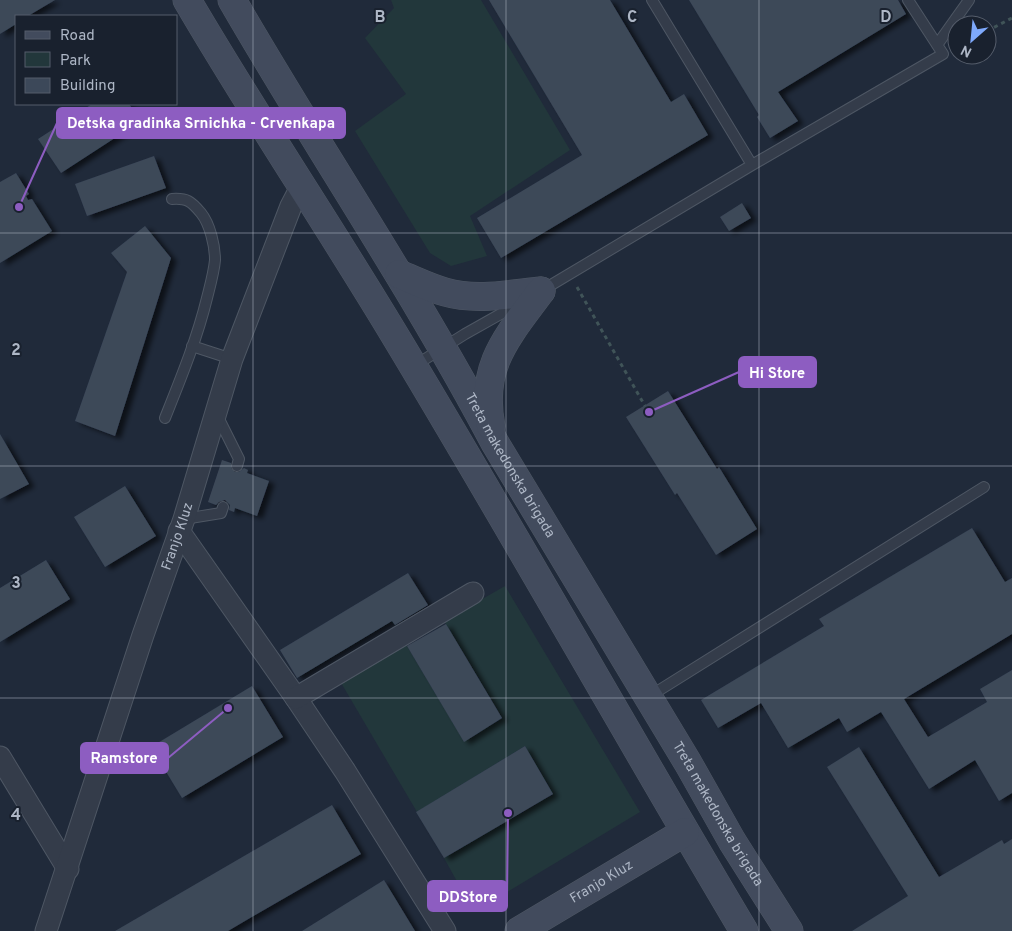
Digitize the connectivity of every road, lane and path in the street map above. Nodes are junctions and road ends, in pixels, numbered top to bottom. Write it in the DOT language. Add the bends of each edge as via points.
graph roads {
  1 [pos="187,0"];
  2 [pos="232,0"];
  3 [pos="652,0"];
  4 [pos="908,0"];
  5 [pos="969,0"];
  6 [pos="1012,18"];
  7 [pos="997,26"];
  8 [pos="937,45"];
  9 [pos="752,165"];
  10 [pos="297,196"];
  11 [pos="172,199"];
  12 [pos="569,273"];
  13 [pos="399,274"];
  14 [pos="541,290"];
  15 [pos="192,346"];
  16 [pos="442,348"];
  17 [pos="232,359"];
  18 [pos="413,367"];
  19 [pos="645,406"];
  20 [pos="216,413"];
  21 [pos="165,418"];
  22 [pos="495,443"];
  23 [pos="237,466"];
  24 [pos="984,488"];
  25 [pos="223,508"];
  26 [pos="181,525"];
  27 [pos="473,593"];
  28 [pos="296,698"];
  29 [pos="647,698"];
  30 [pos="0,757"];
  31 [pos="685,832"];
  32 [pos="68,869"];
  33 [pos="46,931"];
  34 [pos="445,931"];
  35 [pos="519,931"];
  36 [pos="744,931"];
  37 [pos="789,931"];
  1 -- 10 [label="street"];
  2 -- 13 [label="street, Treta makedonska brigada"];
  3 -- 9 [label="lane"];
  4 -- 8 [label="lane"];
  5 -- 8 [label="lane"];
  6 -- 7 [label="path"];
  8 -- 9 [label="lane" via="943,54"];
  9 -- 12 [label="lane"];
  10 -- 17 [label="street, Franjo Kluz"];
  10 -- 18 [label="street"];
  11 -- 15 [label="lane" via="184,198 194,204 204,217 215,259"];
  12 -- 14 [label="lane"];
  12 -- 19 [label="path"];
  13 -- 14 [label="street" via="457,295"];
  13 -- 16 [label="street, Treta makedonska brigada"];
  14 -- 16 [label="lane"];
  14 -- 22 [label="street" via="495,358 490,374 487,395"];
  15 -- 17 [label="lane"];
  15 -- 21 [label="lane"];
  16 -- 18 [label="lane"];
  16 -- 22 [label="street, Treta makedonska brigada"];
  17 -- 20 [label="street, Franjo Kluz"];
  18 -- 31 [label="street"];
  20 -- 23 [label="lane" via="239,459"];
  20 -- 26 [label="street, Franjo Kluz"];
  22 -- 29 [label="street, Treta makedonska brigada"];
  24 -- 29 [label="lane"];
  25 -- 26 [label="lane" via="221,513"];
  26 -- 28 [label="street"];
  26 -- 32 [label="street, Franjo Kluz"];
  27 -- 28 [label="street"];
  28 -- 34 [label="street"];
  29 -- 37 [label="street, Treta makedonska brigada"];
  30 -- 32 [label="street"];
  31 -- 35 [label="street, Franjo Kluz"];
  31 -- 36 [label="street"];
  32 -- 33 [label="street, Franjo Kluz"];
}
